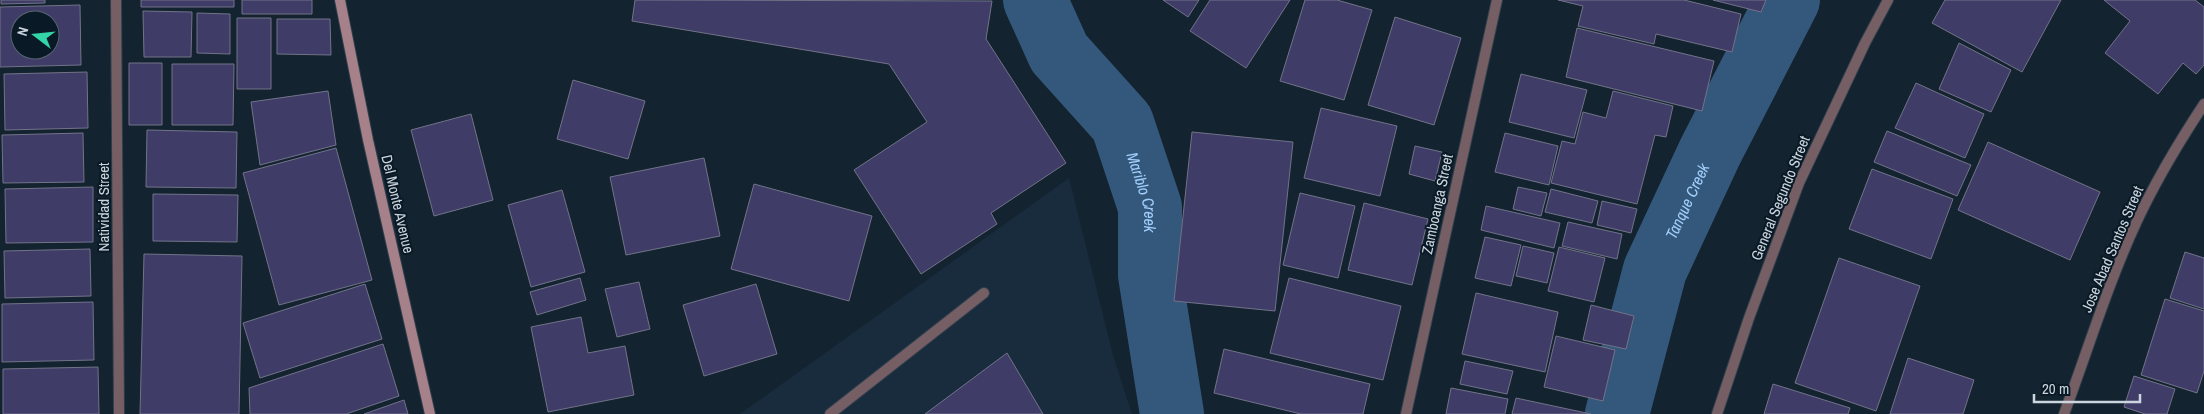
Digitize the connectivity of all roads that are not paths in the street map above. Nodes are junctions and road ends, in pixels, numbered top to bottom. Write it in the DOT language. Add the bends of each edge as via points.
graph roads {
  1 [pos="116,0"];
  2 [pos="340,0"];
  3 [pos="1497,0"];
  4 [pos="1888,0"];
  5 [pos="2204,104"];
  6 [pos="984,293"];
  7 [pos="119,414"];
  8 [pos="430,414"];
  9 [pos="830,414"];
  10 [pos="1406,414"];
  11 [pos="1717,414"];
  12 [pos="2064,414"];
  1 -- 7 [label="street, Natividad Street"];
  2 -- 8 [label="main road, Del Monte Avenue"];
  3 -- 10 [label="street, Zamboanga Street"];
  4 -- 11 [label="street, General Segundo Street" via="1799,183"];
  5 -- 12 [label="street, Jose Abad Santos Street" via="2173,151 2137,220"];
  6 -- 9 [label="street"];
}
